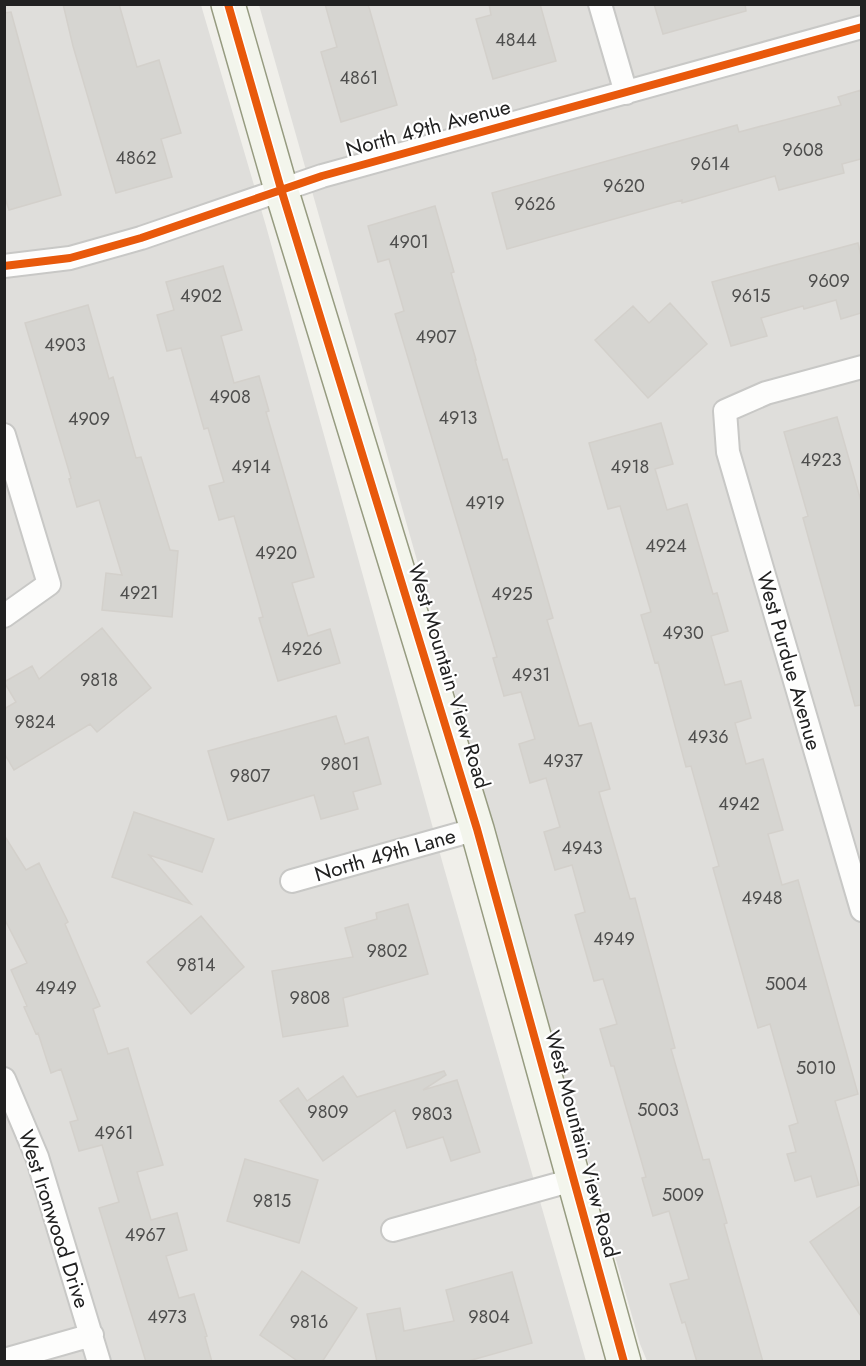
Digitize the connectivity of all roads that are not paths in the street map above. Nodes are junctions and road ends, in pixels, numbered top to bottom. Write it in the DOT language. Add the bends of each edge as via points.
graph roads {
  1 [pos="228,4"];
  2 [pos="600,4"];
  3 [pos="861,27"];
  4 [pos="626,93"];
  5 [pos="281,189"];
  6 [pos="4,266"];
  7 [pos="861,367"];
  8 [pos="4,435"];
  9 [pos="4,616"];
  10 [pos="477,829"];
  11 [pos="292,880"];
  12 [pos="861,910"];
  13 [pos="4,1079"];
  14 [pos="573,1180"];
  15 [pos="393,1230"];
  16 [pos="92,1335"];
  17 [pos="4,1360"];
  18 [pos="99,1362"];
  19 [pos="624,1362"];
  1 -- 5 [label="street, West Mountain View Road"];
  2 -- 4 [label="street"];
  3 -- 4 [label="street, North 49th Avenue"];
  4 -- 5 [label="street, North 49th Avenue"];
  5 -- 6 [label="street, North 49th Avenue" via="141,238 70,258"];
  5 -- 10 [label="street, West Mountain View Road"];
  7 -- 12 [label="street, West Purdue Avenue" via="766,393 725,411 728,452"];
  8 -- 9 [label="street" via="49,584"];
  10 -- 11 [label="street, North 49th Lane"];
  10 -- 14 [label="street, West Mountain View Road"];
  13 -- 16 [label="street, West Ironwood Drive" via="37,1157"];
  14 -- 15 [label="street"];
  14 -- 19 [label="street, West Mountain View Road"];
  16 -- 17 [label="street"];
  16 -- 18 [label="street, West Ironwood Drive"];
}
